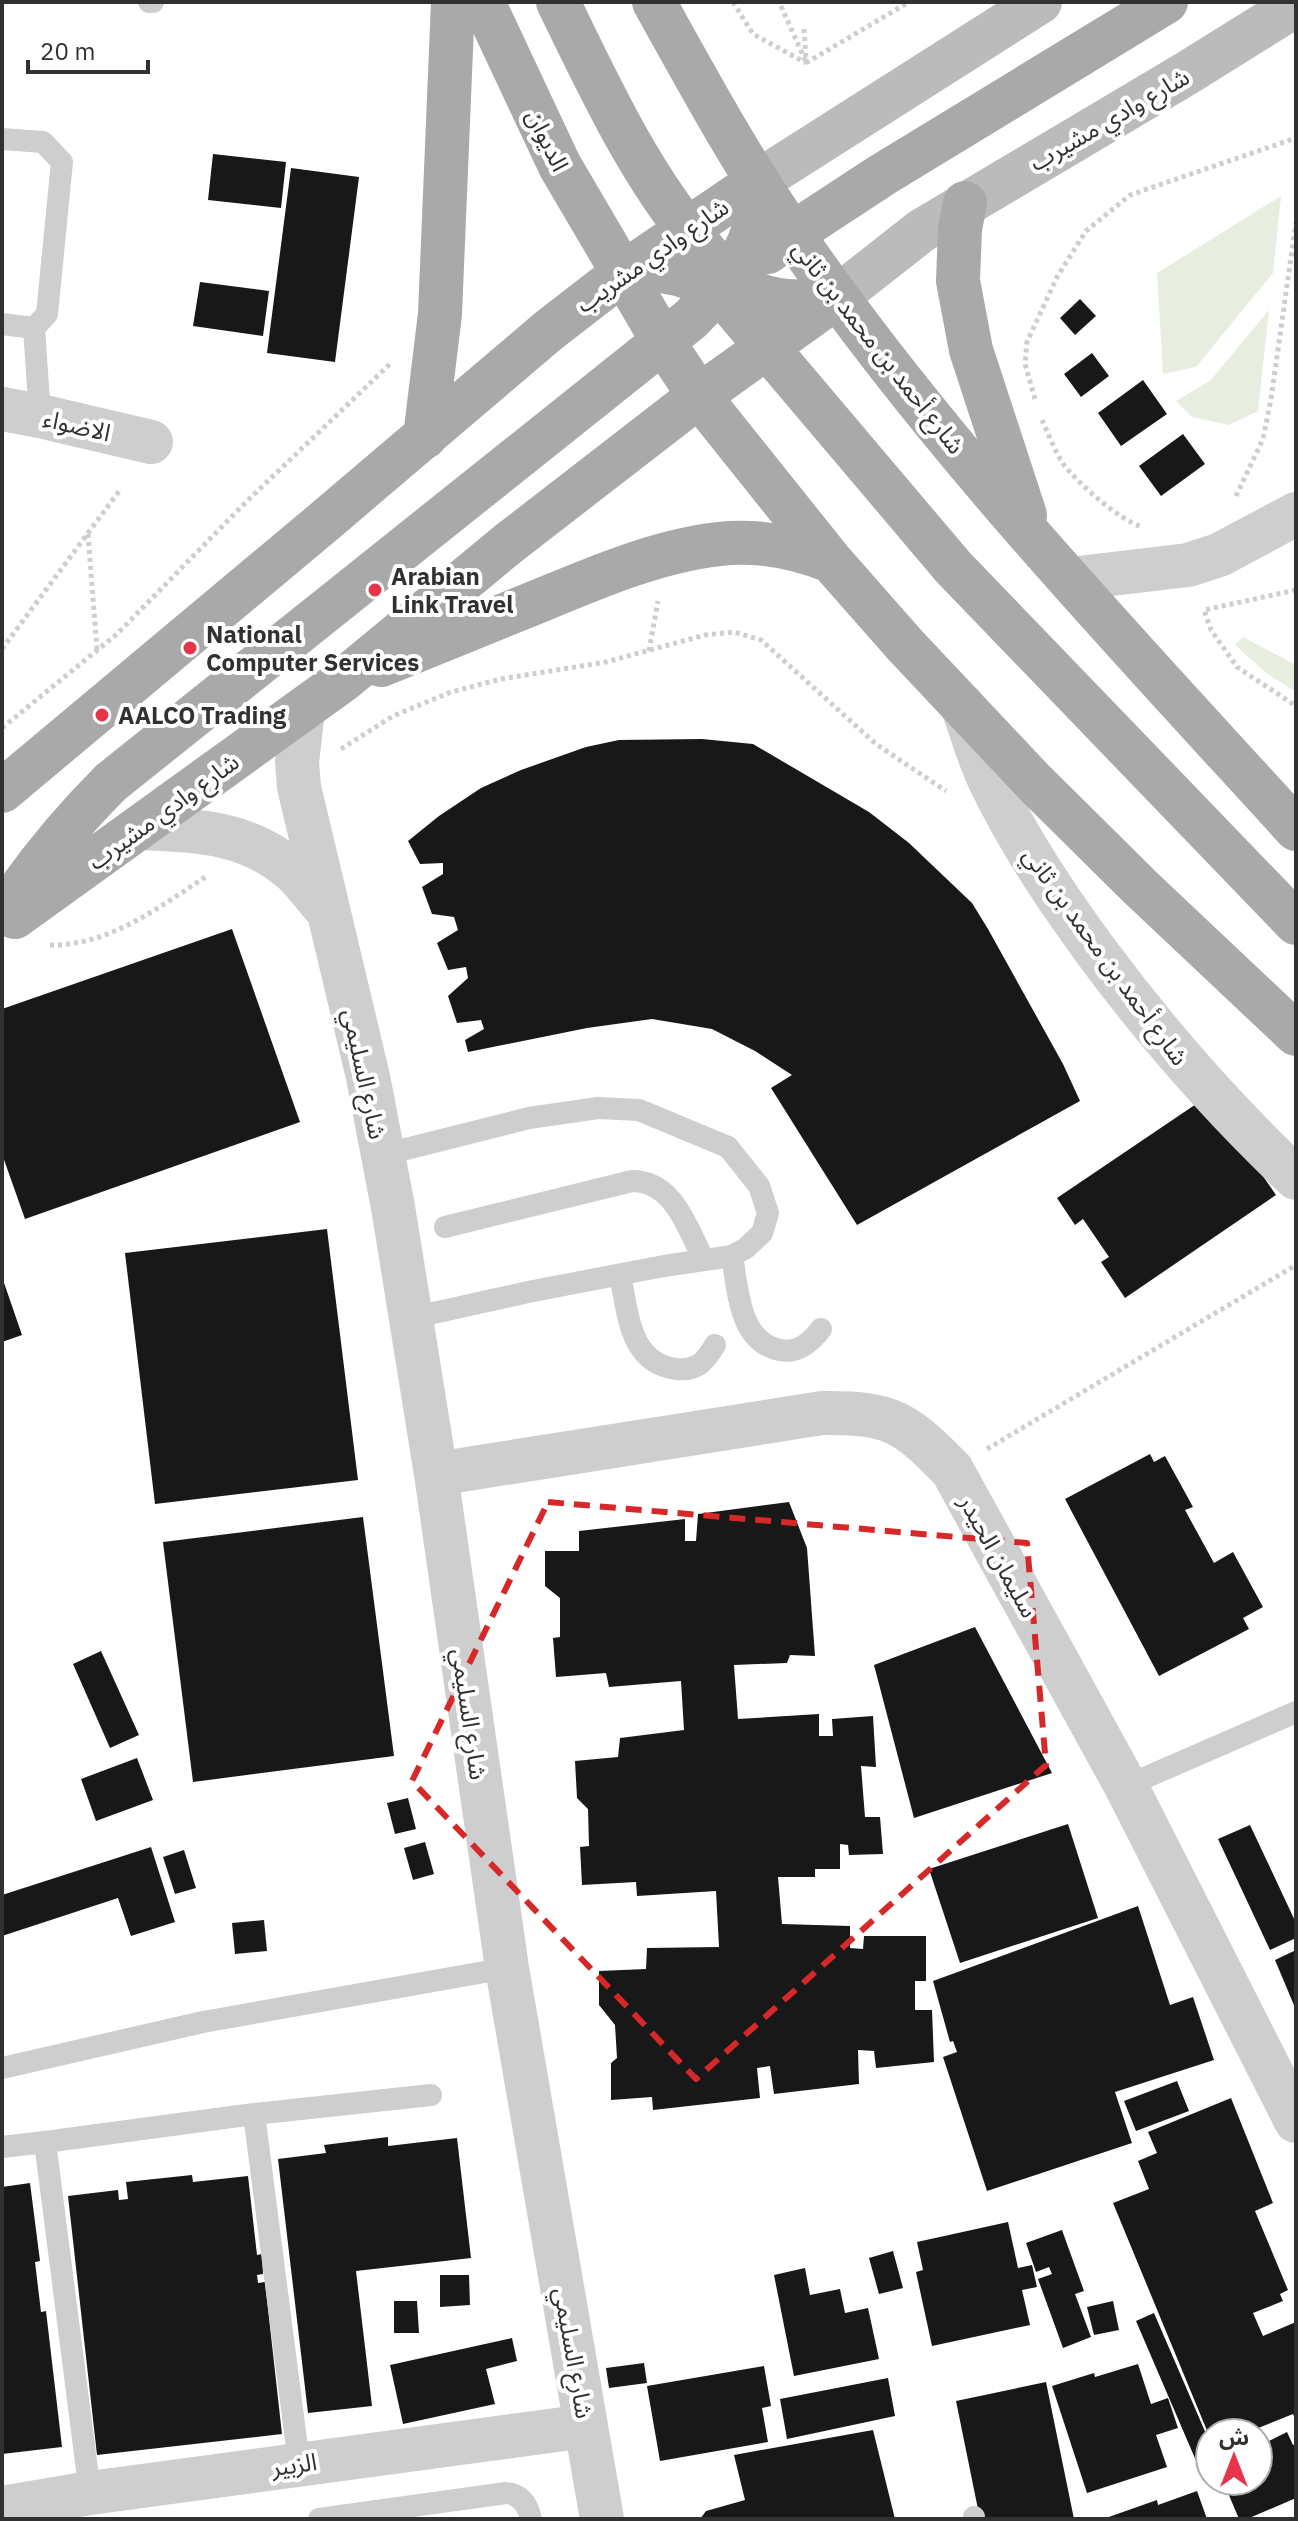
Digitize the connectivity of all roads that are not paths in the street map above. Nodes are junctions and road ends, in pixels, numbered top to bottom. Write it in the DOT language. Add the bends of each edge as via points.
graph roads {
  1 [pos="453,2"];
  2 [pos="483,2"];
  3 [pos="558,2"];
  4 [pos="654,2"];
  5 [pos="1040,2"];
  6 [pos="1166,2"];
  7 [pos="1296,5"];
  8 [pos="2,139"];
  9 [pos="757,182"];
  10 [pos="965,203"];
  11 [pos="686,229"];
  12 [pos="792,234"];
  13 [pos="623,273"];
  14 [pos="728,288"];
  15 [pos="837,297"];
  16 [pos="2,324"];
  17 [pos="34,328"];
  18 [pos="664,343"];
  19 [pos="767,346"];
  20 [pos="699,396"];
  21 [pos="21,412"];
  22 [pos="425,437"];
  23 [pos="151,442"];
  24 [pos="1296,514"];
  25 [pos="1033,540"];
  26 [pos="831,561"];
  27 [pos="1070,579"];
  28 [pos="342,681"];
  29 [pos="962,705"];
  30 [pos="303,710"];
  31 [pos="2,791"];
  32 [pos="140,828"];
  33 [pos="1296,829"];
  34 [pos="327,911"];
  35 [pos="2,915"];
  36 [pos="1296,923"];
  37 [pos="2,926"];
  38 [pos="1296,1034"];
  39 [pos="382,1155"];
  40 [pos="1296,1178"];
  41 [pos="445,1227"];
  42 [pos="732,1256"];
  43 [pos="704,1260"];
  44 [pos="620,1275"];
  45 [pos="411,1318"];
  46 [pos="821,1329"];
  47 [pos="715,1345"];
  48 [pos="436,1474"];
  49 [pos="1296,1712"];
  50 [pos="1126,1786"];
  51 [pos="507,1968"];
  52 [pos="2,2068"];
  53 [pos="431,2095"];
  54 [pos="254,2114"];
  55 [pos="1296,2121"];
  56 [pos="45,2142"];
  57 [pos="2,2147"];
  58 [pos="586,2426"];
  59 [pos="299,2463"];
  60 [pos="90,2493"];
  61 [pos="13,2511"];
  62 [pos="319,2519"];
  63 [pos="531,2519"];
  64 [pos="602,2519"];
  1 -- 22 [label="main road" via="440,314"];
  2 -- 13 [label="main road, الديوان" via="560,166"];
  3 -- 11 [label="main road" via="648,173"];
  4 -- 9 [label="main road"];
  5 -- 9 [label="street"];
  6 -- 12 [label="main road"];
  7 -- 10 [label="street, شارع وادي مشيرب"];
  8 -- 17 [label="lane" via="43,142 62,162 47,314"];
  9 -- 11 [label="main road, شارع وادي مشريب"];
  9 -- 12 [label="main road, شارع أحمد بن محمد بن ثاني"];
  9 -- 14 [label="main road" via="755,229"];
  10 -- 15 [label="street, شارع وادي مشيرب"];
  10 -- 25 [label="main road" via="958,281 971,350"];
  11 -- 13 [label="main road, شارع وادي مشريب"];
  11 -- 14 [label="main road"];
  12 -- 14 [label="main road"];
  12 -- 15 [label="main road, شارع أحمد بن محمد بن ثاني"];
  13 -- 14 [label="main road" via="670,272"];
  13 -- 18 [label="main road, شارع أحمد بن محمد بن ثاني"];
  13 -- 22 [label="main road, شارع وادي مشريب"];
  14 -- 15 [label="main road" via="782,301"];
  14 -- 18 [label="main road"];
  14 -- 19 [label="main road"];
  14 -- 20 [label="main road" via="703,343"];
  15 -- 19 [label="main road"];
  15 -- 25 [label="main road, شارع أحمد بن محمد بن ثاني"];
  16 -- 17 [label="lane"];
  17 -- 21 [label="lane"];
  18 -- 20 [label="main road, شارع أحمد بن محمد بن ثاني"];
  18 -- 35 [label="main road" via="119,775 84,809"];
  19 -- 20 [label="main road"];
  19 -- 36 [label="main road" via="953,567"];
  20 -- 26 [label="main road, شارع أحمد بن محمد بن ثاني"];
  20 -- 28 [label="main road, شارع وادي مشيرب"];
  21 -- 23 [label="street, الاضواء"];
  22 -- 31 [label="main road"];
  24 -- 27 [label="street" via="1219,555 1188,565"];
  25 -- 27 [label="main road, شارع أحمد بن محمد بن ثاني"];
  26 -- 28 [label="main road" via="755,543 666,555 588,581"];
  26 -- 29 [label="main road, شارع أحمد بن محمد بن ثاني"];
  27 -- 33 [label="main road, شارع أحمد بن محمد بن ثاني"];
  28 -- 30 [label="main road, شارع وادي مشيرب"];
  29 -- 38 [label="main road, شارع أحمد بن محمد بن ثاني" via="1129,877"];
  29 -- 40 [label="street, شارع أحمد بن محمد بن ثاني" via="987,776 1049,887 1194,1075"];
  30 -- 32 [label="main road, شارع وادي مشيرب"];
  30 -- 34 [label="street, شارع السليمي" via="299,787"];
  32 -- 34 [label="street, شارع السليمي" via="227,835 256,845 294,872"];
  32 -- 37 [label="main road, شارع وادي مشيرب"];
  34 -- 39 [label="street, شارع السليمي"];
  39 -- 42 [label="lane" via="529,1118 598,1108 639,1110 728,1147 759,1186 768,1213 762,1233"];
  39 -- 45 [label="street, شارع السليمي"];
  41 -- 43 [label="lane" via="647,1181 674,1202"];
  42 -- 43 [label="lane"];
  42 -- 46 [label="lane" via="741,1306 758,1341 794,1350 810,1343"];
  43 -- 44 [label="lane"];
  44 -- 45 [label="lane"];
  44 -- 47 [label="lane" via="643,1355 672,1369 692,1369 704,1364"];
  45 -- 48 [label="street, شارع السليمي"];
  48 -- 50 [label="street, سليمان الحيدر" via="822,1413 857,1412 891,1419 952,1470"];
  48 -- 51 [label="street, شارع السليمي"];
  49 -- 50 [label="lane"];
  50 -- 55 [label="street, سليمان الحيدر"];
  51 -- 52 [label="lane" via="203,2022"];
  51 -- 58 [label="street, شارع السليمي"];
  53 -- 54 [label="lane"];
  54 -- 56 [label="lane"];
  54 -- 59 [label="lane"];
  56 -- 57 [label="lane"];
  56 -- 60 [label="lane"];
  58 -- 59 [label="street, الزبير"];
  58 -- 64 [label="street, شارع السليمي"];
  59 -- 60 [label="street, الزبير"];
  60 -- 61 [label="street, الزبير"];
  62 -- 63 [label="lane" via="514,2493 528,2505"];
}
